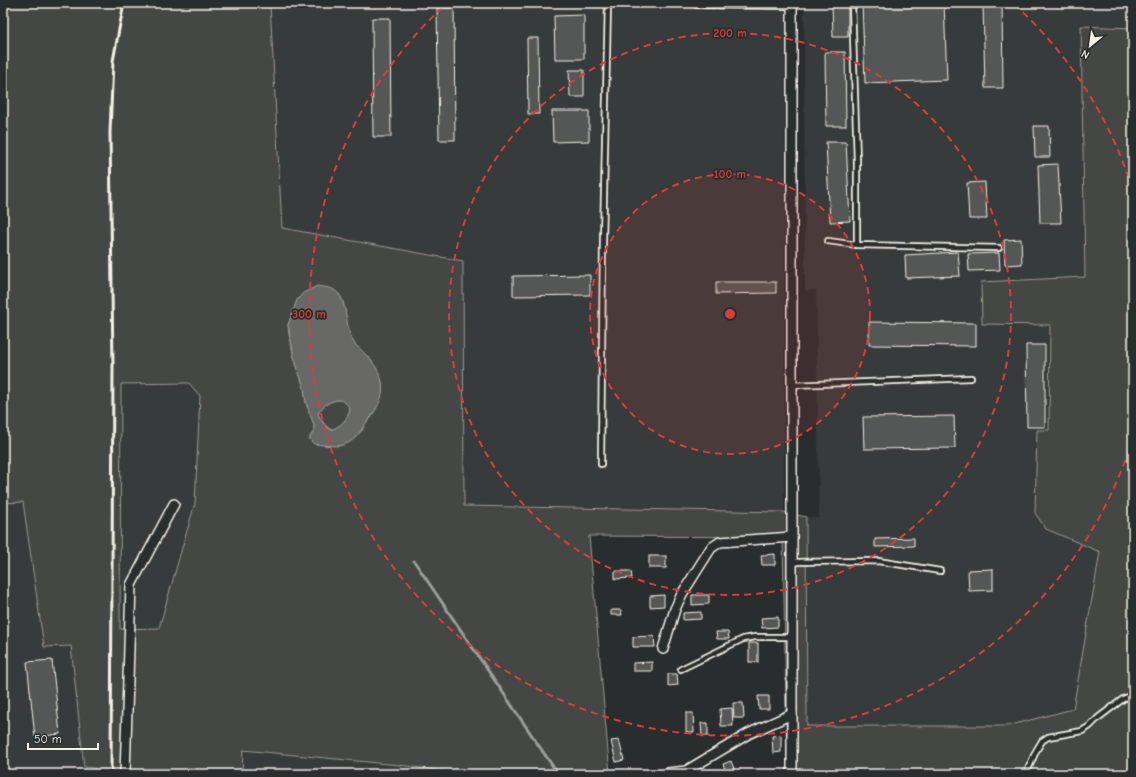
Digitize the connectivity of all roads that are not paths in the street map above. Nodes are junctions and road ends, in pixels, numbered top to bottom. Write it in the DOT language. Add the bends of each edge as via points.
graph roads {
  1 [pos="608,3"];
  2 [pos="697,3"];
  3 [pos="852,3"];
  4 [pos="792,4"];
  5 [pos="828,241"];
  6 [pos="857,245"];
  7 [pos="998,248"];
  8 [pos="971,378"];
  9 [pos="792,386"];
  10 [pos="601,464"];
  11 [pos="174,504"];
  12 [pos="792,537"];
  13 [pos="792,562"];
  14 [pos="940,571"];
  15 [pos="793,637"];
  16 [pos="663,649"];
  17 [pos="681,669"];
  18 [pos="1133,695"];
  19 [pos="792,714"];
  20 [pos="125,774"];
  21 [pos="668,774"];
  22 [pos="792,774"];
  23 [pos="1026,774"];
  1 -- 10 [label="lane"];
  2 -- 4 [label="street"];
  3 -- 6 [label="lane"];
  4 -- 9 [label="street"];
  5 -- 6 [label="lane"];
  6 -- 7 [label="lane"];
  8 -- 9 [label="lane"];
  9 -- 12 [label="street"];
  11 -- 20 [label="street" via="131,585"];
  12 -- 13 [label="street"];
  12 -- 16 [label="street" via="715,544 682,594 672,616"];
  13 -- 14 [label="lane" via="878,562"];
  13 -- 15 [label="street"];
  15 -- 17 [label="lane" via="743,639"];
  15 -- 19 [label="street"];
  18 -- 23 [label="lane" via="1123,699 1082,731 1048,737 1042,741"];
  19 -- 21 [label="street" via="748,734 686,770"];
  19 -- 22 [label="street"];
}
